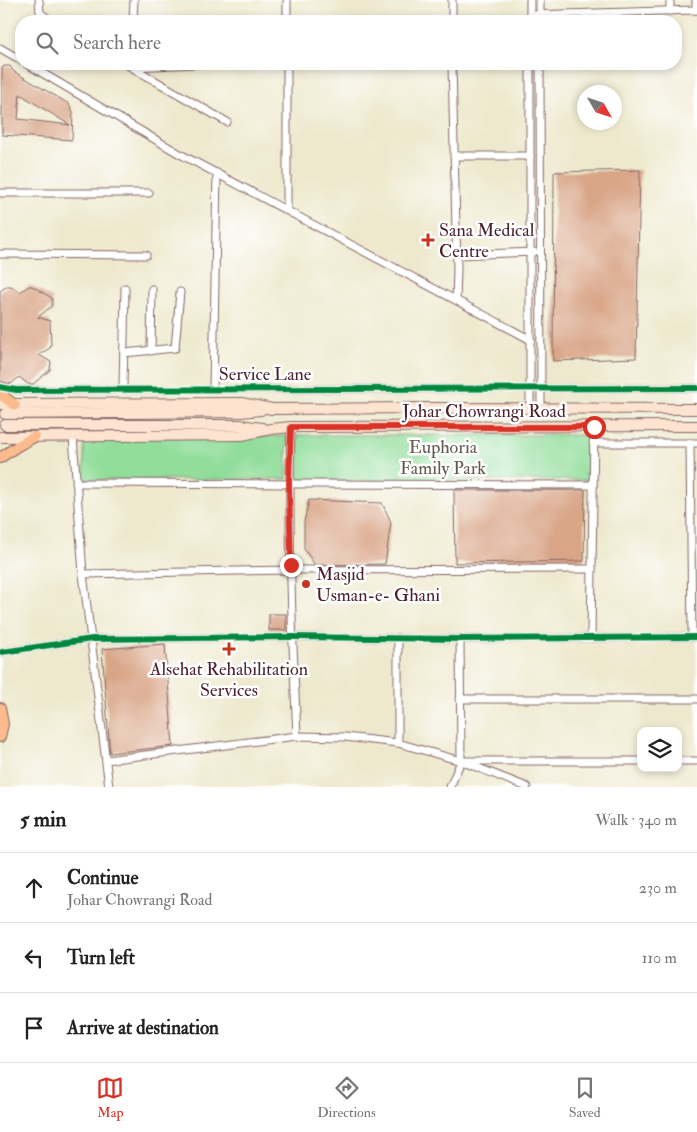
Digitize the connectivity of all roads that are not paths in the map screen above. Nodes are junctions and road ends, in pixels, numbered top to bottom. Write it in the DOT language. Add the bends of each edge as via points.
graph roads {
  1 [pos="39,0"];
  2 [pos="134,0"];
  3 [pos="287,0"];
  4 [pos="452,0"];
  5 [pos="530,0"];
  6 [pos="540,0"];
  7 [pos="670,0"];
  8 [pos="696,0"];
  9 [pos="696,10"];
  10 [pos="670,11"];
  11 [pos="43,15"];
  12 [pos="133,15"];
  13 [pos="287,15"];
  14 [pos="452,15"];
  15 [pos="530,15"];
  16 [pos="540,15"];
  17 [pos="596,15"];
  18 [pos="0,48"];
  19 [pos="15,57"];
  20 [pos="37,70"];
  21 [pos="139,70"];
  22 [pos="287,70"];
  23 [pos="452,70"];
  24 [pos="530,70"];
  25 [pos="540,70"];
  26 [pos="227,122"];
  27 [pos="454,156"];
  28 [pos="530,156"];
  29 [pos="217,174"];
  30 [pos="149,192"];
  31 [pos="0,193"];
  32 [pos="287,210"];
  33 [pos="540,252"];
  34 [pos="531,253"];
  35 [pos="0,254"];
  36 [pos="146,255"];
  37 [pos="457,255"];
  38 [pos="125,288"];
  39 [pos="152,289"];
  40 [pos="180,292"];
  41 [pos="456,300"];
  42 [pos="531,340"];
  43 [pos="151,351"];
  44 [pos="124,353"];
  45 [pos="123,388"];
  46 [pos="697,388"];
  47 [pos="213,389"];
  48 [pos="531,389"];
  49 [pos="541,389"];
  50 [pos="2,397"];
  51 [pos="535,408"];
  52 [pos="272,409"];
  53 [pos="697,409"];
  54 [pos="5,425"];
  55 [pos="697,426"];
  56 [pos="291,427"];
  57 [pos="594,427"];
  58 [pos="271,429"];
  59 [pos="74,436"];
  60 [pos="0,437"];
  61 [pos="34,437"];
  62 [pos="593,442"];
  63 [pos="694,443"];
  64 [pos="0,458"];
  65 [pos="76,483"];
  66 [pos="289,483"];
  67 [pos="593,485"];
  68 [pos="592,568"];
  69 [pos="291,570"];
  70 [pos="83,574"];
  71 [pos="292,637"];
  72 [pos="694,637"];
  73 [pos="398,638"];
  74 [pos="591,638"];
  75 [pos="92,639"];
  76 [pos="460,639"];
  77 [pos="2,652"];
  78 [pos="460,699"];
  79 [pos="697,699"];
  80 [pos="0,708"];
  81 [pos="297,736"];
  82 [pos="0,737"];
  83 [pos="398,743"];
  84 [pos="106,760"];
  85 [pos="461,761"];
  86 [pos="637,761"];
  87 [pos="682,762"];
  88 [pos="697,762"];
  89 [pos="109,787"];
  90 [pos="450,787"];
  91 [pos="527,787"];
  1 -- 11 [label="street"];
  2 -- 12 [label="street"];
  3 -- 13 [label="street"];
  4 -- 14 [label="street"];
  5 -- 15 [label="street"];
  6 -- 16 [label="street"];
  7 -- 10 [label="street"];
  8 -- 9 [label="street"];
  9 -- 10 [label="street"];
  10 -- 17 [label="street"];
  18 -- 19 [label="street"];
  20 -- 29 [label="street"];
  21 -- 26 [label="street"];
  22 -- 32 [label="street"];
  23 -- 27 [label="street"];
  24 -- 28 [label="street"];
  25 -- 33 [label="street"];
  27 -- 28 [label="street"];
  27 -- 37 [label="street"];
  28 -- 34 [label="street"];
  29 -- 32 [label="street"];
  29 -- 47 [label="street"];
  30 -- 31 [label="street"];
  32 -- 41 [label="street"];
  33 -- 34 [label="street"];
  33 -- 49 [label="street"];
  34 -- 37 [label="street"];
  34 -- 42 [label="street"];
  35 -- 36 [label="street"];
  37 -- 41 [label="street"];
  38 -- 44 [label="street"];
  39 -- 43 [label="street"];
  40 -- 43 [label="street" via="176,346 174,349"];
  41 -- 42 [label="street"];
  42 -- 48 [label="street"];
  43 -- 44 [label="street"];
  44 -- 45 [label="street"];
  45 -- 47 [label="street, Service Lane"];
  45 -- 50 [label="street, Service Lane"];
  46 -- 49 [label="street, Service Lane"];
  47 -- 48 [label="street, Service Lane"];
  48 -- 49 [label="street, Service Lane"];
  48 -- 51 [label="street"];
  49 -- 51 [label="street"];
  50 -- 52 [label="main road, Johar Chowrangi Road" via="240,412"];
  50 -- 52 [label="main road, Johar Chowrangi Road" via="15,404 242,402"];
  51 -- 52 [label="main road, Johar Chowrangi Road"];
  51 -- 53 [label="main road, Johar Chowrangi Road"];
  54 -- 58 [label="main road, Johar Chowrangi Road" via="240,425"];
  55 -- 57 [label="main road, Johar Chowrangi Road"];
  56 -- 57 [label="main road, Johar Chowrangi Road"];
  56 -- 58 [label="main road, Johar Chowrangi Road"];
  56 -- 66 [label="street"];
  57 -- 62 [label="street"];
  58 -- 59 [label="main road, Johar Chowrangi Road" via="242,435"];
  59 -- 61 [label="main road, Johar Chowrangi Road"];
  59 -- 65 [label="street"];
  60 -- 61 [label="main road, Johar Chowrangi Road"];
  61 -- 64 [label="main road"];
  62 -- 63 [label="street"];
  62 -- 67 [label="street"];
  63 -- 72 [label="street"];
  65 -- 66 [label="street"];
  65 -- 70 [label="street"];
  66 -- 67 [label="street"];
  66 -- 69 [label="street"];
  67 -- 68 [label="street"];
  68 -- 69 [label="street"];
  68 -- 74 [label="street"];
  69 -- 70 [label="street"];
  69 -- 71 [label="street"];
  70 -- 75 [label="street"];
  71 -- 73 [label="street"];
  71 -- 75 [label="street"];
  71 -- 81 [label="street"];
  72 -- 74 [label="street"];
  73 -- 76 [label="street"];
  73 -- 83 [label="street"];
  74 -- 76 [label="street"];
  75 -- 77 [label="street"];
  75 -- 84 [label="street"];
  76 -- 78 [label="street"];
  78 -- 79 [label="street"];
  78 -- 85 [label="street"];
  80 -- 82 [label="main road"];
  81 -- 83 [label="street"];
  81 -- 84 [label="street"];
  83 -- 85 [label="street"];
  84 -- 89 [label="street"];
  85 -- 86 [label="street"];
  85 -- 90 [label="street"];
  85 -- 91 [label="street"];
  87 -- 88 [label="street"];
}
